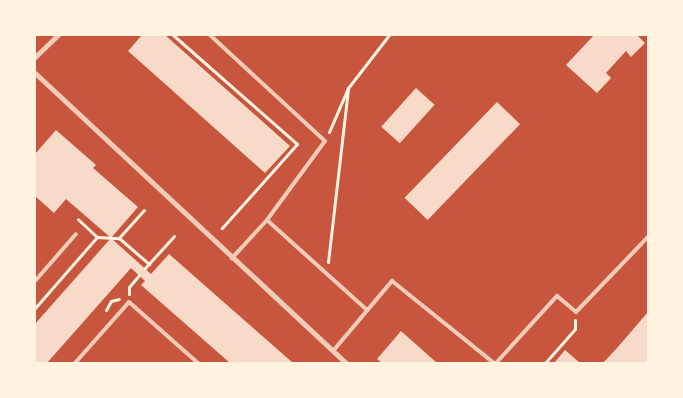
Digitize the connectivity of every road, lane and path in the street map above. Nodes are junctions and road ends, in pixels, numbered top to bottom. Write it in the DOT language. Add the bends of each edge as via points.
graph roads {
  1 [pos="58,35"];
  2 [pos="173,35"];
  3 [pos="210,35"];
  4 [pos="389,35"];
  5 [pos="35,57"];
  6 [pos="35,73"];
  7 [pos="348,88"];
  8 [pos="325,141"];
  9 [pos="144,210"];
  10 [pos="78,219"];
  11 [pos="267,220"];
  12 [pos="222,228"];
  13 [pos="76,234"];
  14 [pos="174,236"];
  15 [pos="98,237"];
  16 [pos="648,237"];
  17 [pos="119,238"];
  18 [pos="232,258"];
  19 [pos="149,264"];
  20 [pos="145,268"];
  21 [pos="139,275"];
  22 [pos="327,275"];
  23 [pos="35,281"];
  24 [pos="40,292"];
  25 [pos="45,296"];
  26 [pos="129,302"];
  27 [pos="35,308"];
  28 [pos="367,310"];
  29 [pos="575,329"];
  30 [pos="333,351"];
  31 [pos="75,363"];
  32 [pos="198,363"];
  33 [pos="346,363"];
  34 [pos="495,363"];
  35 [pos="545,363"];
  1 -- 5 [label="street"];
  2 -- 12 [label="path" via="297,144"];
  3 -- 8 [label="lane"];
  4 -- 7 [label="path"];
  6 -- 18 [label="street"];
  7 -- 8 [label="path"];
  7 -- 22 [label="path"];
  8 -- 11 [label="lane"];
  9 -- 17 [label="path"];
  10 -- 15 [label="path"];
  11 -- 18 [label="lane"];
  11 -- 22 [label="lane"];
  13 -- 23 [label="lane"];
  14 -- 19 [label="path"];
  15 -- 17 [label="path"];
  15 -- 25 [label="path"];
  16 -- 34 [label="lane" via="576,312 557,296"];
  17 -- 19 [label="path"];
  18 -- 30 [label="street"];
  19 -- 20 [label="path"];
  21 -- 26 [label="path" via="130,286"];
  22 -- 28 [label="lane"];
  24 -- 25 [label="path"];
  25 -- 27 [label="path"];
  26 -- 31 [label="lane"];
  26 -- 32 [label="lane"];
  28 -- 30 [label="lane"];
  28 -- 34 [label="lane" via="392,282"];
  29 -- 35 [label="path"];
  30 -- 33 [label="street"];
}
